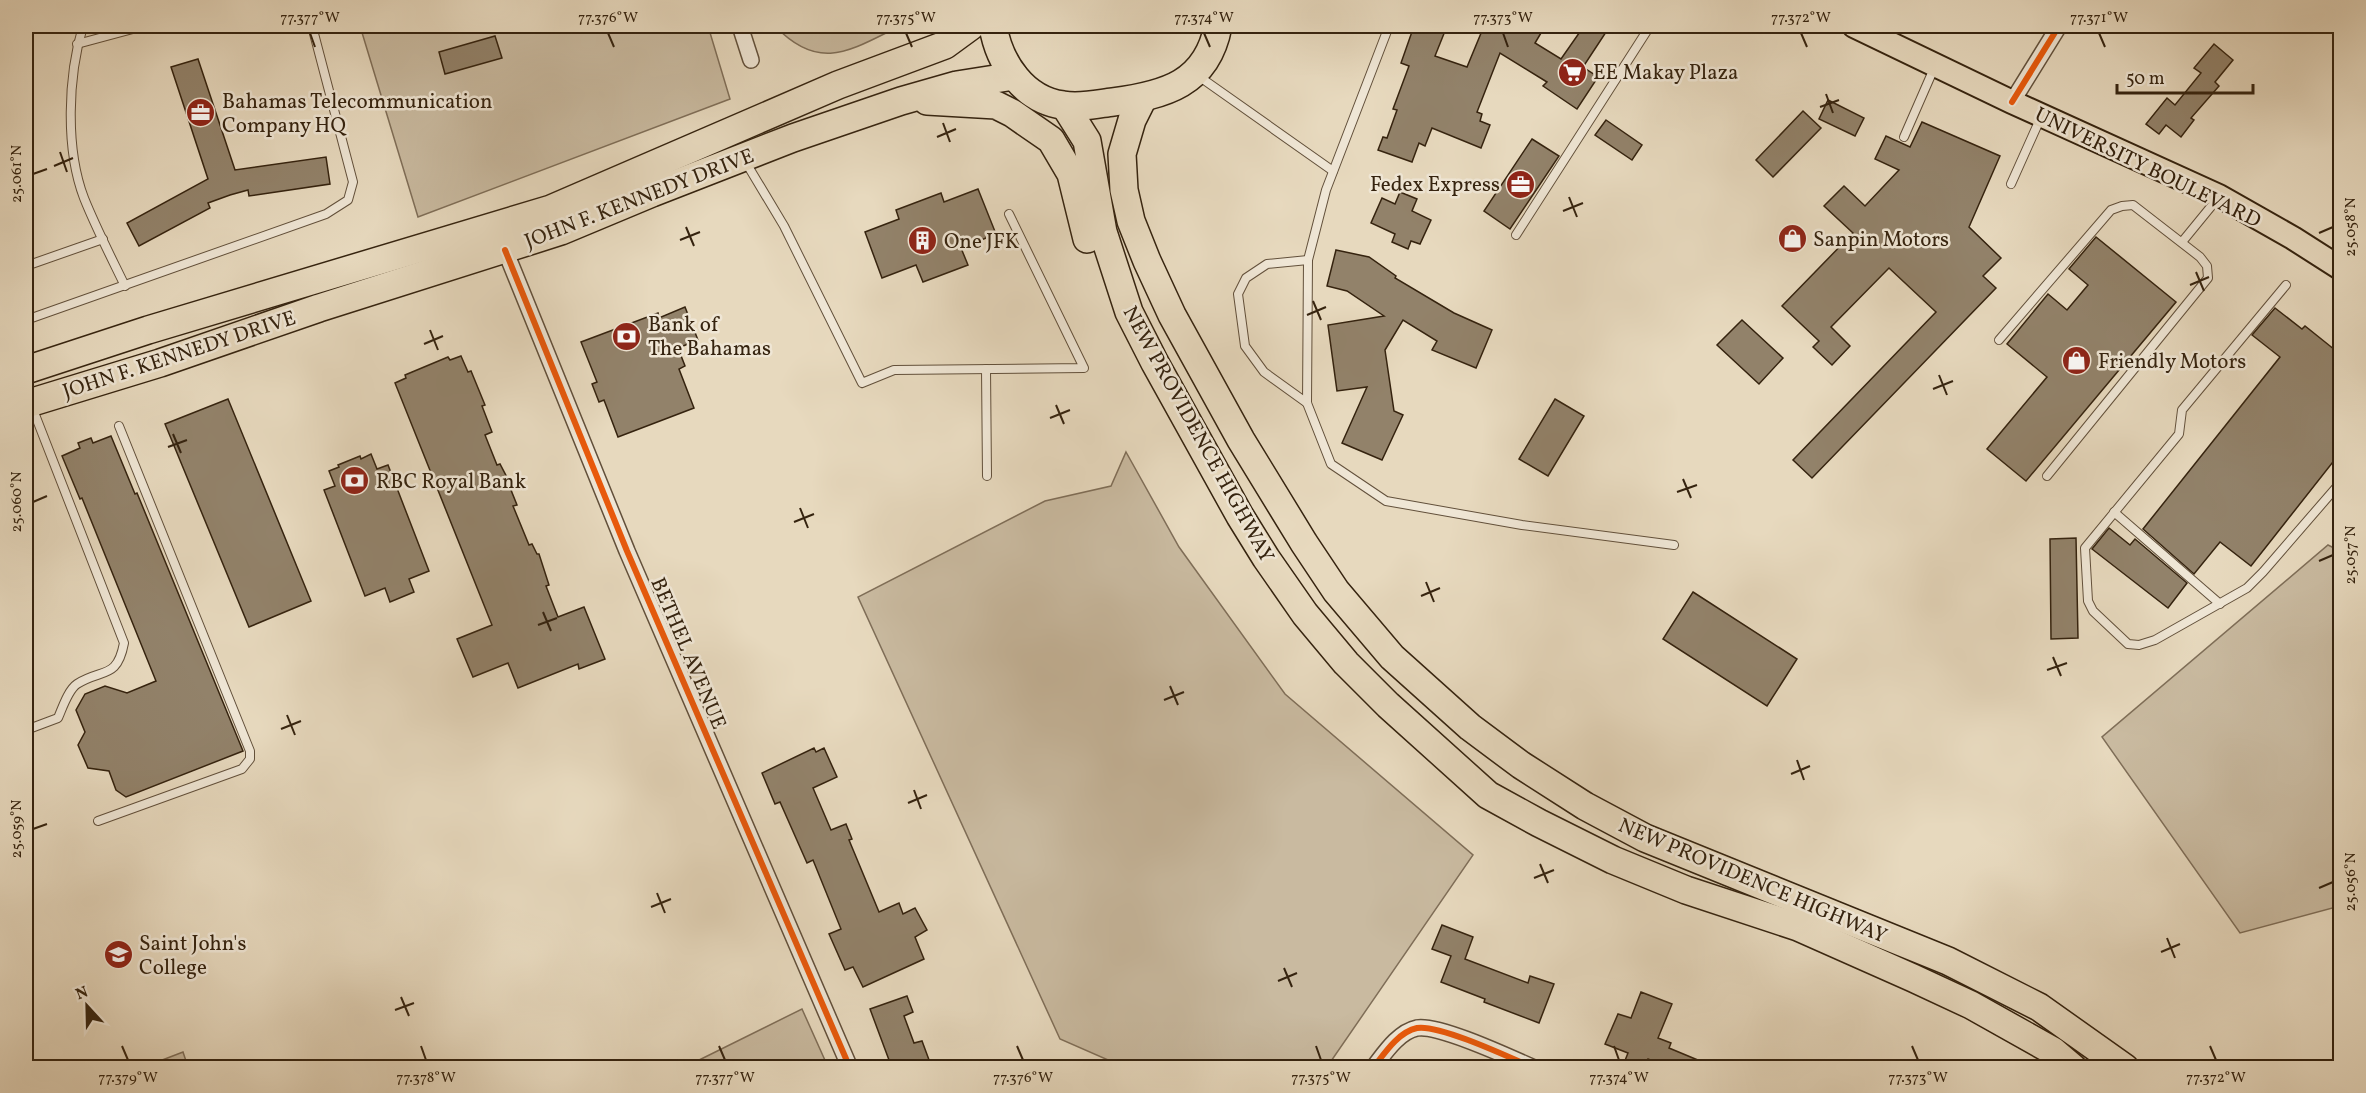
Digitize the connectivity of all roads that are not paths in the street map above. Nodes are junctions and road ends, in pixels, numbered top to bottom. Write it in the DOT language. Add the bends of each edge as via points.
graph roads {
  1 [pos="83,26"];
  2 [pos="144,26"];
  3 [pos="312,26"];
  4 [pos="740,26"];
  5 [pos="971,26"];
  6 [pos="993,26"];
  7 [pos="1218,26"];
  8 [pos="1389,26"];
  9 [pos="1650,26"];
  10 [pos="1854,26"];
  11 [pos="2059,26"];
  12 [pos="77,44"];
  13 [pos="751,60"];
  14 [pos="1936,65"];
  15 [pos="1194,72"];
  16 [pos="1014,76"];
  17 [pos="1143,98"];
  18 [pos="901,101"];
  19 [pos="2012,102"];
  20 [pos="1065,106"];
  21 [pos="2041,116"];
  22 [pos="1904,137"];
  23 [pos="743,157"];
  24 [pos="1333,171"];
  25 [pos="2011,184"];
  26 [pos="2219,196"];
  27 [pos="1009,214"];
  28 [pos="1516,234"];
  29 [pos="103,239"];
  30 [pos="2182,242"];
  31 [pos="505,250"];
  32 [pos="1308,260"];
  33 [pos="26,266"];
  34 [pos="2340,268"];
  35 [pos="2286,285"];
  36 [pos="125,286"];
  37 [pos="1129,312"];
  38 [pos="26,320"];
  39 [pos="1999,340"];
  40 [pos="986,369"];
  41 [pos="26,370"];
  42 [pos="1307,403"];
  43 [pos="28,404"];
  44 [pos="119,426"];
  45 [pos="987,476"];
  46 [pos="2047,476"];
  47 [pos="2340,483"];
  48 [pos="2114,512"];
  49 [pos="1674,545"];
  50 [pos="2220,604"];
  51 [pos="26,730"];
  52 [pos="98,821"];
  53 [pos="850,1068"];
  54 [pos="1373,1068"];
  55 [pos="1534,1068"];
  56 [pos="2073,1068"];
  57 [pos="2125,1068"];
  1 -- 12 [label="lane"];
  2 -- 12 [label="lane"];
  3 -- 36 [label="lane" via="354,182 348,200 326,214"];
  4 -- 13 [label="street"];
  5 -- 41 [label="highway, JOHN F. KENNEDY DRIVE" via="945,45 838,85 551,209"];
  6 -- 16 [label="highway" via="1002,58"];
  7 -- 15 [label="highway" via="1213,46"];
  8 -- 24 [label="lane"];
  9 -- 28 [label="lane"];
  10 -- 14 [label="main road, UNIVERSITY BOULEVARD"];
  11 -- 19 [label="street"];
  12 -- 29 [label="lane" via="71,114 75,163 84,197"];
  14 -- 19 [label="main road, UNIVERSITY BOULEVARD"];
  14 -- 22 [label="lane"];
  15 -- 17 [label="highway" via="1175,87"];
  15 -- 24 [label="lane"];
  16 -- 18 [label="highway, JOHN F. KENNEDY DRIVE" via="957,85"];
  16 -- 20 [label="highway" via="1037,96"];
  17 -- 20 [label="highway"];
  17 -- 57 [label="highway, NEW PROVIDENCE HIGHWAY" via="1122,154 1131,221 1147,261 1241,441 1304,543 1336,591 1392,657 1470,727 1585,806 1644,838 1948,961 2039,1007"];
  18 -- 23 [label="highway, JOHN F. KENNEDY DRIVE"];
  18 -- 37 [label="highway" via="996,105 1051,140 1071,174 1085,234 1104,282"];
  19 -- 21 [label="main road, UNIVERSITY BOULEVARD"];
  20 -- 37 [label="highway, NEW PROVIDENCE HIGHWAY" via="1088,141 1102,232"];
  21 -- 25 [label="lane"];
  21 -- 26 [label="main road, UNIVERSITY BOULEVARD"];
  23 -- 31 [label="highway, JOHN F. KENNEDY DRIVE"];
  23 -- 40 [label="lane" via="784,226 862,383 894,370"];
  24 -- 32 [label="lane"];
  26 -- 30 [label="lane"];
  26 -- 34 [label="main road, UNIVERSITY BOULEVARD"];
  27 -- 40 [label="lane" via="1084,368"];
  29 -- 33 [label="lane"];
  29 -- 36 [label="lane"];
  30 -- 39 [label="lane" via="2133,205 2111,210"];
  30 -- 46 [label="lane" via="2207,266 2208,278"];
  31 -- 43 [label="highway, JOHN F. KENNEDY DRIVE"];
  31 -- 53 [label="street, BETHEL AVENUE" via="627,551"];
  32 -- 42 [label="lane"];
  32 -- 42 [label="lane" via="1267,264 1246,278 1238,294 1245,346 1264,372"];
  35 -- 48 [label="lane" via="2182,410 2179,434"];
  36 -- 38 [label="lane"];
  37 -- 56 [label="highway, NEW PROVIDENCE HIGHWAY" via="1240,516 1305,614 1380,697 1488,795 1613,860 1686,890 1798,927 1913,978 2053,1051"];
  40 -- 45 [label="lane"];
  42 -- 49 [label="lane" via="1331,464 1386,501 1522,525"];
  43 -- 51 [label="lane" via="124,643 121,660 111,670 75,685 58,718"];
  44 -- 52 [label="lane" via="250,759 242,769"];
  47 -- 50 [label="lane" via="2263,572 2247,588"];
  48 -- 50 [label="lane"];
  48 -- 50 [label="lane" via="2085,548 2088,601 2093,611 2128,644 2155,640"];
  54 -- 55 [label="street" via="1397,1039 1417,1028 1452,1034"];
}
